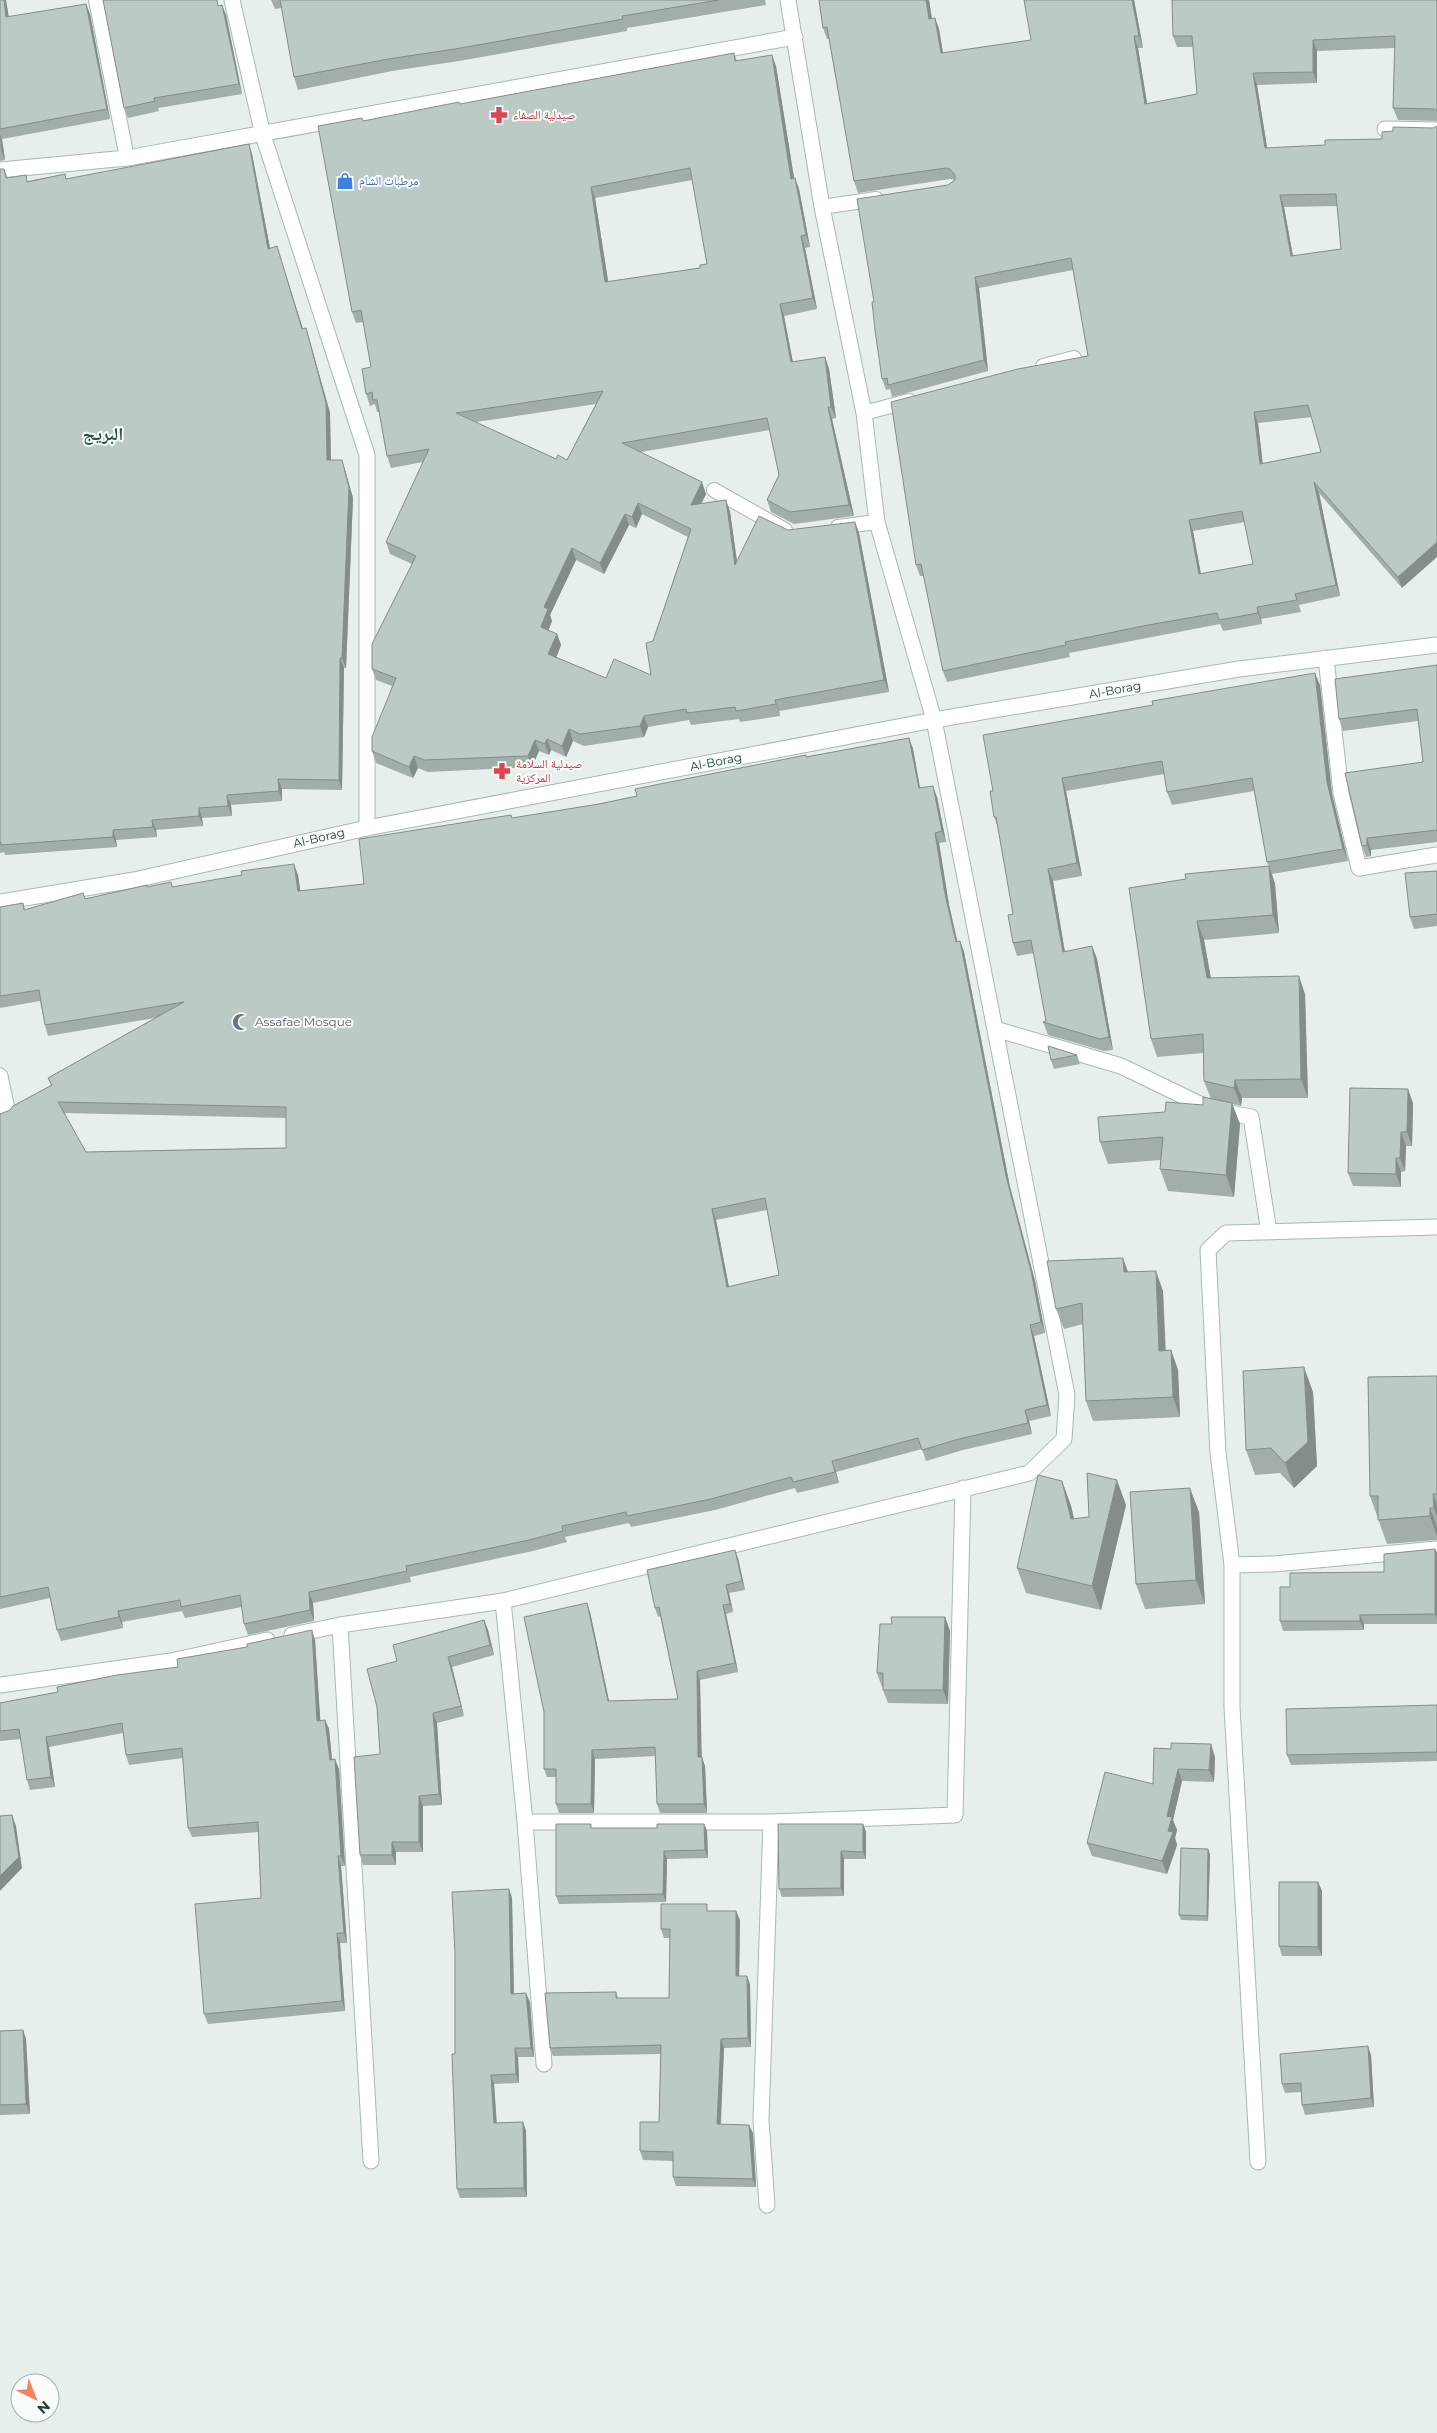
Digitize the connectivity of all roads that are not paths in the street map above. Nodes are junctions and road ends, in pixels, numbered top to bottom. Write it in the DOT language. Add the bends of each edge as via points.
graph roads {
  1 [pos="96,0"];
  2 [pos="232,0"];
  3 [pos="788,0"];
  4 [pos="795,37"];
  5 [pos="1385,129"];
  6 [pos="1437,130"];
  7 [pos="263,135"];
  8 [pos="127,158"];
  9 [pos="0,170"];
  10 [pos="887,198"];
  11 [pos="822,207"];
  12 [pos="1074,358"];
  13 [pos="1031,369"];
  14 [pos="920,398"];
  15 [pos="864,413"];
  16 [pos="714,490"];
  17 [pos="877,522"];
  18 [pos="820,530"];
  19 [pos="801,532"];
  20 [pos="1437,645"];
  21 [pos="1326,658"];
  22 [pos="934,720"];
  23 [pos="366,828"];
  24 [pos="1437,855"];
  25 [pos="0,902"];
  26 [pos="995,1029"];
  27 [pos="0,1076"];
  28 [pos="0,1116"];
  29 [pos="1437,1227"];
  30 [pos="1269,1232"];
  31 [pos="963,1488"];
  32 [pos="1437,1549"];
  33 [pos="1232,1565"];
  34 [pos="503,1600"];
  35 [pos="340,1624"];
  36 [pos="0,1685"];
  37 [pos="526,1822"];
  38 [pos="771,1822"];
  39 [pos="544,2064"];
  40 [pos="371,2161"];
  41 [pos="1258,2162"];
  42 [pos="766,2205"];
  1 -- 8 [label="lane"];
  2 -- 7 [label="street"];
  3 -- 4 [label="street"];
  4 -- 7 [label="street"];
  4 -- 11 [label="street"];
  5 -- 6 [label="street"];
  7 -- 8 [label="street"];
  7 -- 23 [label="street" via="367,455"];
  8 -- 9 [label="street"];
  10 -- 11 [label="lane"];
  11 -- 15 [label="street"];
  12 -- 13 [label="lane"];
  14 -- 15 [label="lane"];
  15 -- 17 [label="street"];
  16 -- 19 [label="lane" via="792,533"];
  17 -- 18 [label="lane"];
  17 -- 22 [label="street"];
  20 -- 21 [label="street, Al-Borag"];
  21 -- 22 [label="street, Al-Borag" via="1240,669"];
  21 -- 24 [label="street" via="1341,793 1359,868"];
  22 -- 23 [label="street, Al-Borag"];
  22 -- 26 [label="street"];
  23 -- 25 [label="street, Al-Borag" via="134,880"];
  26 -- 30 [label="street" via="1120,1066 1212,1110 1251,1117"];
  26 -- 31 [label="street" via="1067,1395 1064,1439 1029,1472"];
  27 -- 28 [label="street" via="8,1114"];
  29 -- 30 [label="street"];
  30 -- 33 [label="street" via="1226,1233 1208,1250 1218,1453"];
  31 -- 34 [label="street"];
  31 -- 38 [label="street" via="955,1815"];
  32 -- 33 [label="street"];
  33 -- 41 [label="street" via="1232,1708"];
  34 -- 35 [label="street"];
  34 -- 37 [label="street"];
  35 -- 36 [label="street" via="171,1661"];
  35 -- 40 [label="street"];
  37 -- 38 [label="street"];
  37 -- 39 [label="street"];
  38 -- 42 [label="street" via="761,2120"];
}
